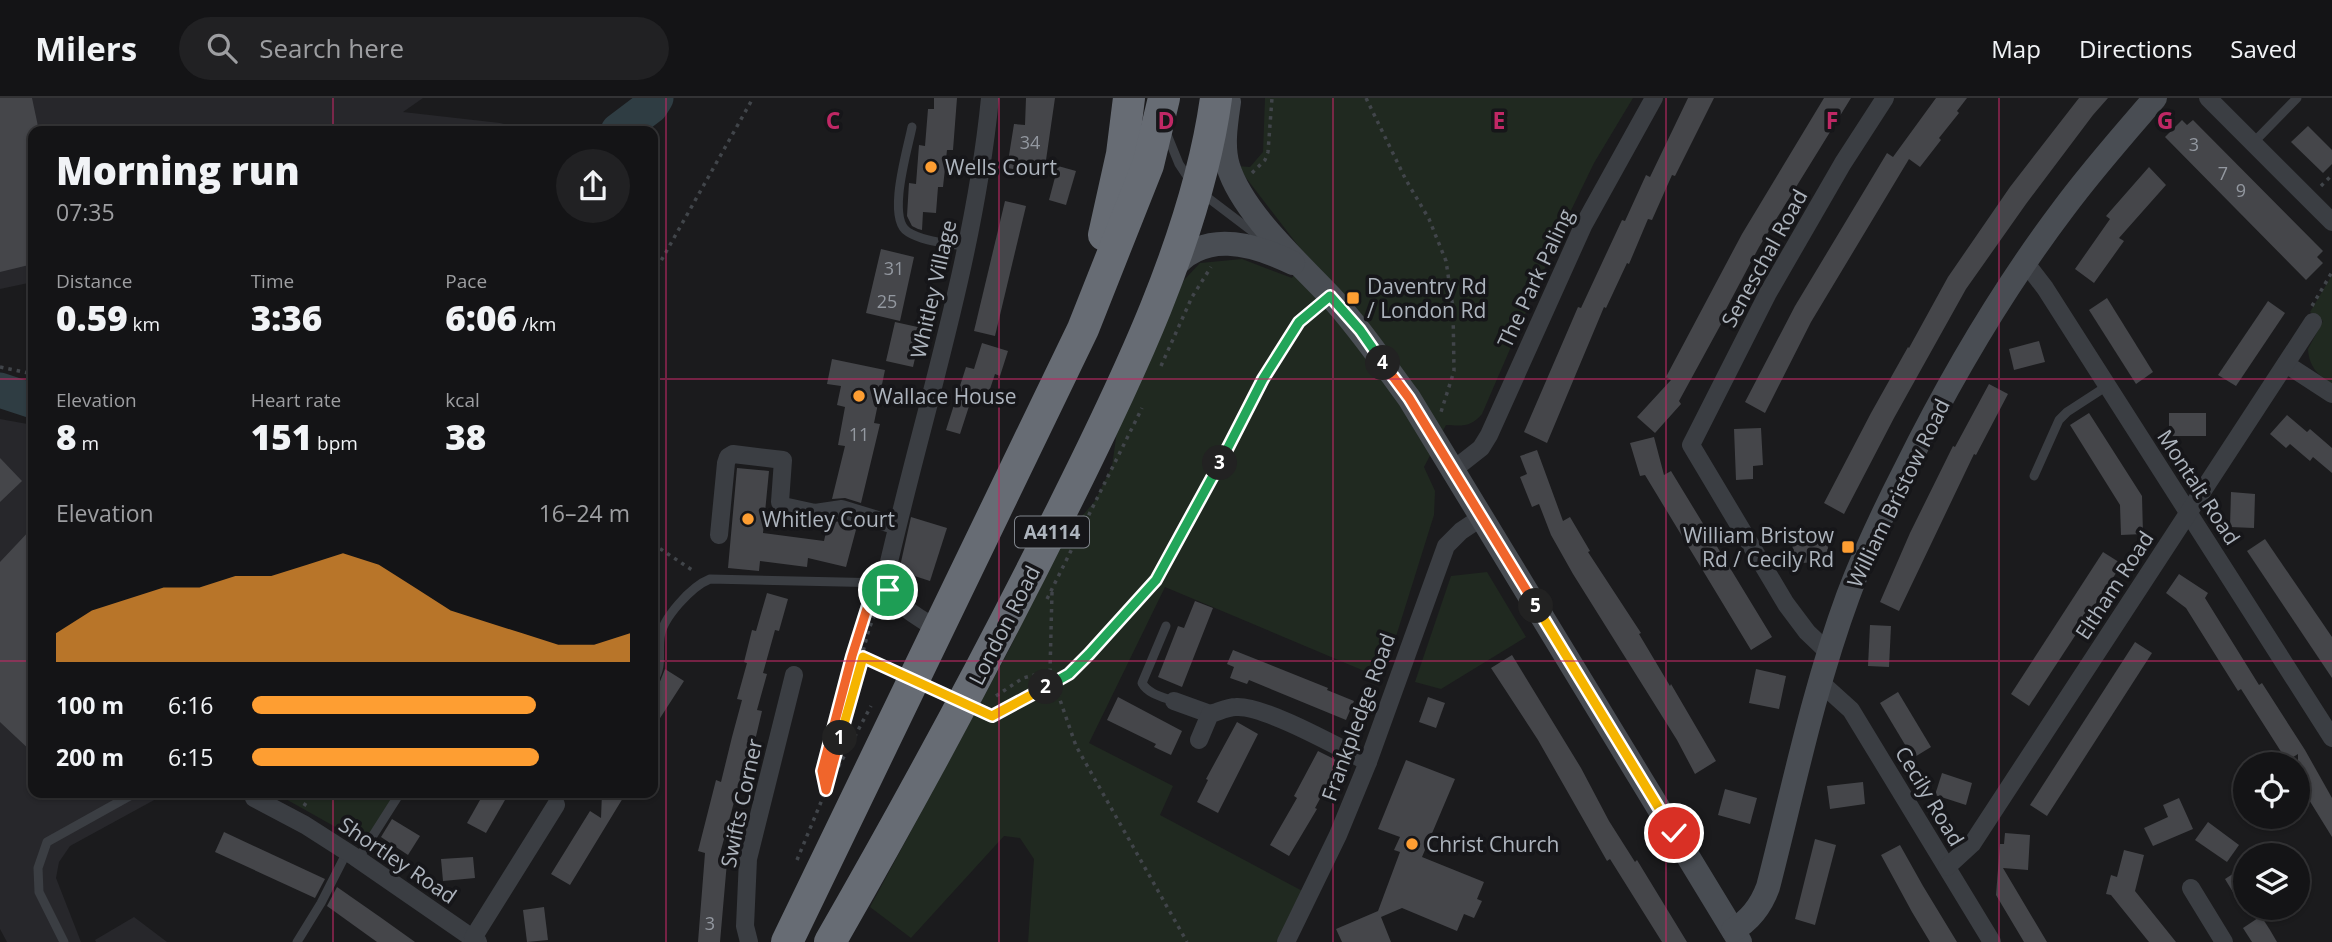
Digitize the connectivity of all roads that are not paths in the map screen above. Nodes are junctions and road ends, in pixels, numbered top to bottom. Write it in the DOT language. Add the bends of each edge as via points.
graph roads {
  1 [pos="990,98"];
  2 [pos="1164,98"];
  3 [pos="1216,98"];
  4 [pos="1229,98"];
  5 [pos="1654,98"];
  6 [pos="1885,98"];
  7 [pos="2155,98"];
  8 [pos="2208,98"];
  9 [pos="2297,98"];
  10 [pos="1129,104"];
  11 [pos="912,127"];
  12 [pos="2253,143"];
  13 [pos="1196,188"];
  14 [pos="2332,222"];
  15 [pos="967,247"];
  16 [pos="2025,262"];
  17 [pos="1300,266"];
  18 [pos="1168,275"];
  19 [pos="2313,322"];
  20 [pos="1083,329"];
  21 [pos="2286,365"];
  22 [pos="2107,386"];
  23 [pos="2332,394"];
  24 [pos="1453,470"];
  25 [pos="2034,476"];
  26 [pos="2189,513"];
  27 [pos="1482,517"];
  28 [pos="897,526"];
  29 [pos="719,535"];
  30 [pos="881,583"];
  31 [pos="1166,626"];
  32 [pos="937,629"];
  33 [pos="1829,653"];
  34 [pos="658,670"];
  35 [pos="794,675"];
  36 [pos="1820,682"];
  37 [pos="1174,701"];
  38 [pos="1210,714"];
  39 [pos="2332,738"];
  40 [pos="1199,740"];
  41 [pos="1368,762"];
  42 [pos="126,798"];
  43 [pos="254,798"];
  44 [pos="396,798"];
  45 [pos="556,805"];
  46 [pos="353,855"];
  47 [pos="1947,867"];
  48 [pos="2191,888"];
  49 [pos="1737,936"];
  50 [pos="475,940"];
  51 [pos="64,942"];
  52 [pos="297,942"];
  53 [pos="749,942"];
  54 [pos="787,942"];
  55 [pos="830,942"];
  56 [pos="1286,942"];
  57 [pos="1992,942"];
  58 [pos="2224,942"];
  1 -- 15 [label="street, Whitley Village"];
  2 -- 13 [label="lane" via="1168,139"];
  2 -- 20 [label="highway, A4114" via="1148,165"];
  3 -- 13 [label="highway, London Road / A4114"];
  4 -- 17 [label="street" via="1225,153 1237,187"];
  5 -- 24 [label="street, The Park Paling" via="1583,226 1489,435 1481,448"];
  6 -- 33 [label="street, Seneschal Road" via="1768,293 1691,445 1786,604"];
  7 -- 16 [label="street, William Bristow Road"];
  8 -- 12 [label="street"];
  9 -- 12 [label="lane"];
  10 -- 20 [label="highway, A4114"];
  11 -- 15 [label="lane" via="899,188 902,228"];
  12 -- 14 [label="street"];
  13 -- 17 [label="lane"];
  13 -- 18 [label="highway, London Road / A4114"];
  15 -- 28 [label="street, Whitley Village"];
  16 -- 22 [label="street, Montalt Road"];
  16 -- 33 [label="street, William Bristow Road" via="1922,436 1849,595"];
  17 -- 18 [label="street" via="1255,247 1220,243 1189,253"];
  17 -- 24 [label="street" via="1360,330"];
  18 -- 55 [label="highway, London Road / A4114" via="1106,423 995,645"];
  19 -- 21 [label="street, Eltham Road"];
  20 -- 32 [label="highway, A4114"];
  21 -- 23 [label="street"];
  21 -- 26 [label="street, Eltham Road"];
  22 -- 25 [label="lane" via="2059,420"];
  22 -- 26 [label="street, Montalt Road"];
  24 -- 27 [label="street"];
  26 -- 39 [label="street, Montalt Road"];
  26 -- 47 [label="street, Eltham Road" via="1972,844"];
  27 -- 41 [label="street, Frankpledge Road" via="1446,546"];
  27 -- 49 [label="street"];
  28 -- 29 [label="street" via="842,509 815,513 783,506 783,460 733,454 726,463"];
  28 -- 30 [label="street, Whitley Village"];
  30 -- 32 [label="street" via="904,608"];
  30 -- 34 [label="lane" via="710,579 665,623"];
  31 -- 37 [label="lane" via="1142,683 1152,693"];
  32 -- 54 [label="highway, A4114"];
  33 -- 36 [label="street, William Bristow Road"];
  35 -- 53 [label="street, Swifts Corner" via="748,859 745,926"];
  36 -- 47 [label="street, Cecily Road" via="1851,710"];
  36 -- 49 [label="street, William Bristow Road" via="1768,887"];
  37 -- 38 [label="street"];
  38 -- 40 [label="street"];
  38 -- 41 [label="street" via="1246,708 1307,731"];
  41 -- 56 [label="street, Frankpledge Road"];
  42 -- 51 [label="lane" via="47,842 38,868 39,892"];
  43 -- 46 [label="street, Shortley Road"];
  44 -- 46 [label="lane"];
  45 -- 50 [label="street"];
  46 -- 50 [label="street, Shortley Road"];
  46 -- 52 [label="lane"];
  47 -- 57 [label="street, Cecily Road"];
  48 -- 58 [label="street"];
}
